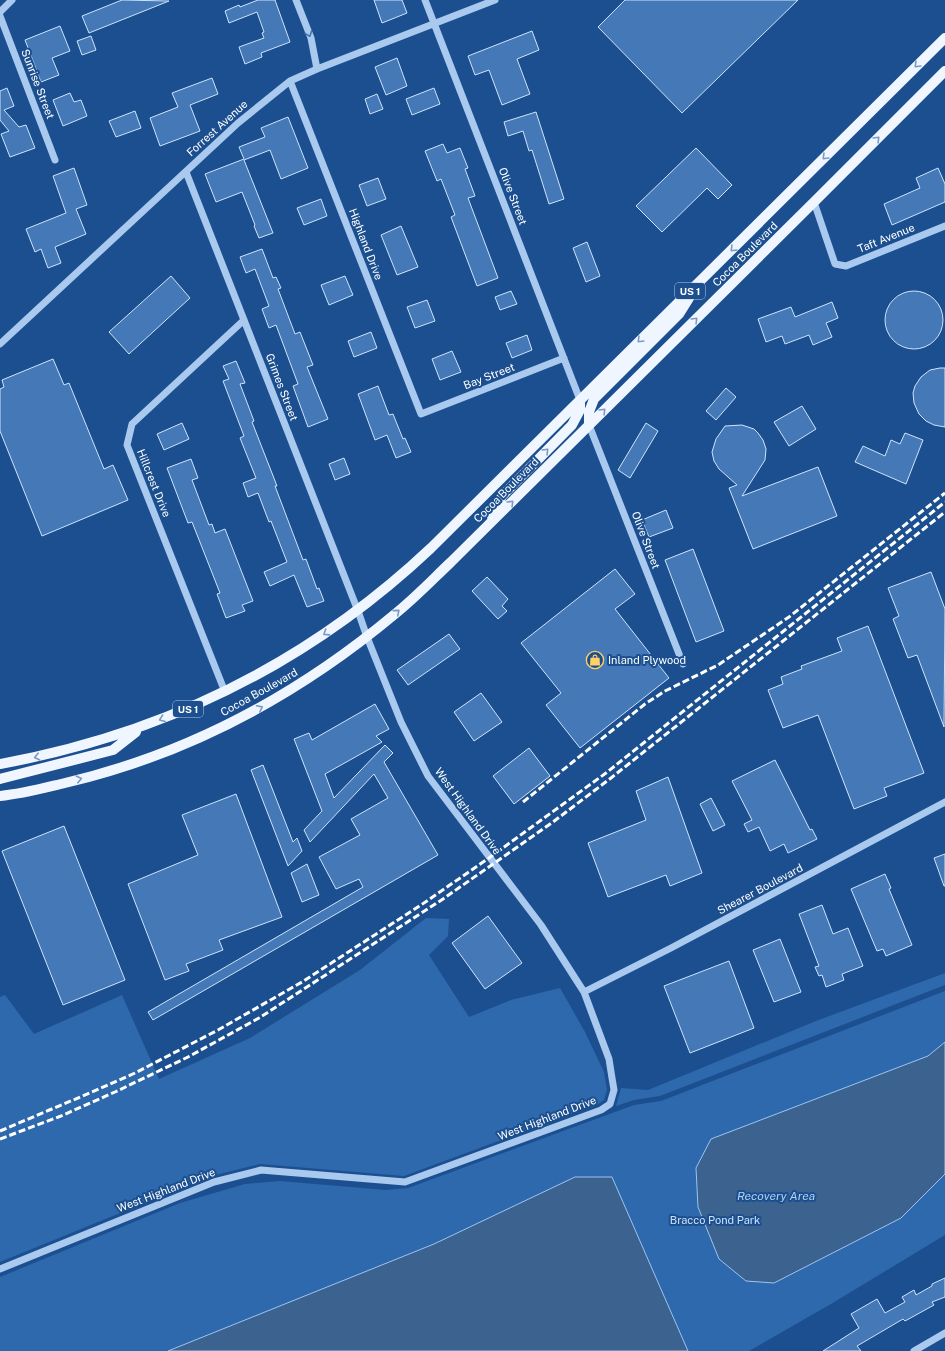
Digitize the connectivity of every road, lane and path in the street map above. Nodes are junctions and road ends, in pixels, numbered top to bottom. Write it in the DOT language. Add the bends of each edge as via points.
graph roads {
  1 [pos="12,0"];
  2 [pos="296,0"];
  3 [pos="425,0"];
  4 [pos="495,0"];
  5 [pos="0,12"];
  6 [pos="0,16"];
  7 [pos="434,24"];
  8 [pos="945,38"];
  9 [pos="317,69"];
  10 [pos="945,71"];
  11 [pos="290,81"];
  12 [pos="55,160"];
  13 [pos="186,172"];
  14 [pos="814,202"];
  15 [pos="945,226"];
  16 [pos="703,278"];
  17 [pos="244,320"];
  18 [pos="0,344"];
  19 [pos="564,358"];
  20 [pos="580,400"];
  21 [pos="421,414"];
  22 [pos="590,424"];
  23 [pos="488,525"];
  24 [pos="358,611"];
  25 [pos="367,637"];
  26 [pos="682,664"];
  27 [pos="225,692"];
  28 [pos="142,727"];
  29 [pos="0,764"];
  30 [pos="0,779"];
  31 [pos="0,796"];
  32 [pos="945,802"];
  33 [pos="584,992"];
  34 [pos="0,1269"];
  35 [pos="945,1333"];
  36 [pos="914,1351"];
  1 -- 5 [label="street"];
  2 -- 9 [label="street, one-way" via="311,38"];
  3 -- 7 [label="street, Olive Street"];
  4 -- 7 [label="street, Forrest Avenue"];
  6 -- 12 [label="street, Sunrise Street"];
  7 -- 9 [label="street, Forrest Avenue"];
  7 -- 19 [label="street, Olive Street"];
  8 -- 16 [label="main road, Cocoa Boulevard / US 1, one-way"];
  9 -- 11 [label="street, Forrest Avenue"];
  14 -- 10 [label="main road, Cocoa Boulevard / US 1, one-way"];
  11 -- 13 [label="street, Forrest Avenue"];
  11 -- 21 [label="street, Highland Drive"];
  13 -- 17 [label="street, Grimes Street"];
  13 -- 18 [label="street, Forrest Avenue"];
  14 -- 15 [label="street, Taft Avenue" via="835,264 846,266"];
  22 -- 14 [label="main road, Cocoa Boulevard / US 1, one-way"];
  16 -- 20 [label="main road, Cocoa Boulevard / US 1, one-way"];
  16 -- 22 [label="main road" via="679,314 594,399 589,412"];
  17 -- 24 [label="street, Grimes Street"];
  17 -- 27 [label="street, Hillcrest Drive" via="132,424 127,445"];
  19 -- 20 [label="street, Olive Street"];
  19 -- 21 [label="street, Bay Street"];
  23 -- 20 [label="main road, one-way" via="502,496 572,425 580,410"];
  20 -- 24 [label="main road, Cocoa Boulevard / US 1" via="431,548"];
  23 -- 22 [label="main road, Cocoa Boulevard / US 1, one-way"];
  22 -- 26 [label="street, Olive Street"];
  25 -- 23 [label="main road, Cocoa Boulevard / US 1, one-way" via="423,589"];
  24 -- 25 [label="street, West Highland Drive"];
  24 -- 27 [label="main road, Cocoa Boulevard / US 1, one-way" via="292,654"];
  31 -- 25 [label="main road, Cocoa Boulevard / US 1, one-way" via="84,778 159,755 225,726 271,702"];
  25 -- 33 [label="street, West Highland Drive" via="401,722 428,776 541,926"];
  27 -- 28 [label="main road, Cocoa Boulevard / US 1, one-way"];
  28 -- 29 [label="main road, Cocoa Boulevard / US 1, one-way" via="62,751"];
  28 -- 30 [label="main road" via="113,750"];
  32 -- 33 [label="street, Shearer Boulevard"];
  33 -- 34 [label="street, West Highland Drive" via="609,1059 614,1090 610,1104 601,1110 405,1182 261,1170 214,1182"];
  35 -- 36 [label="street"];
}
